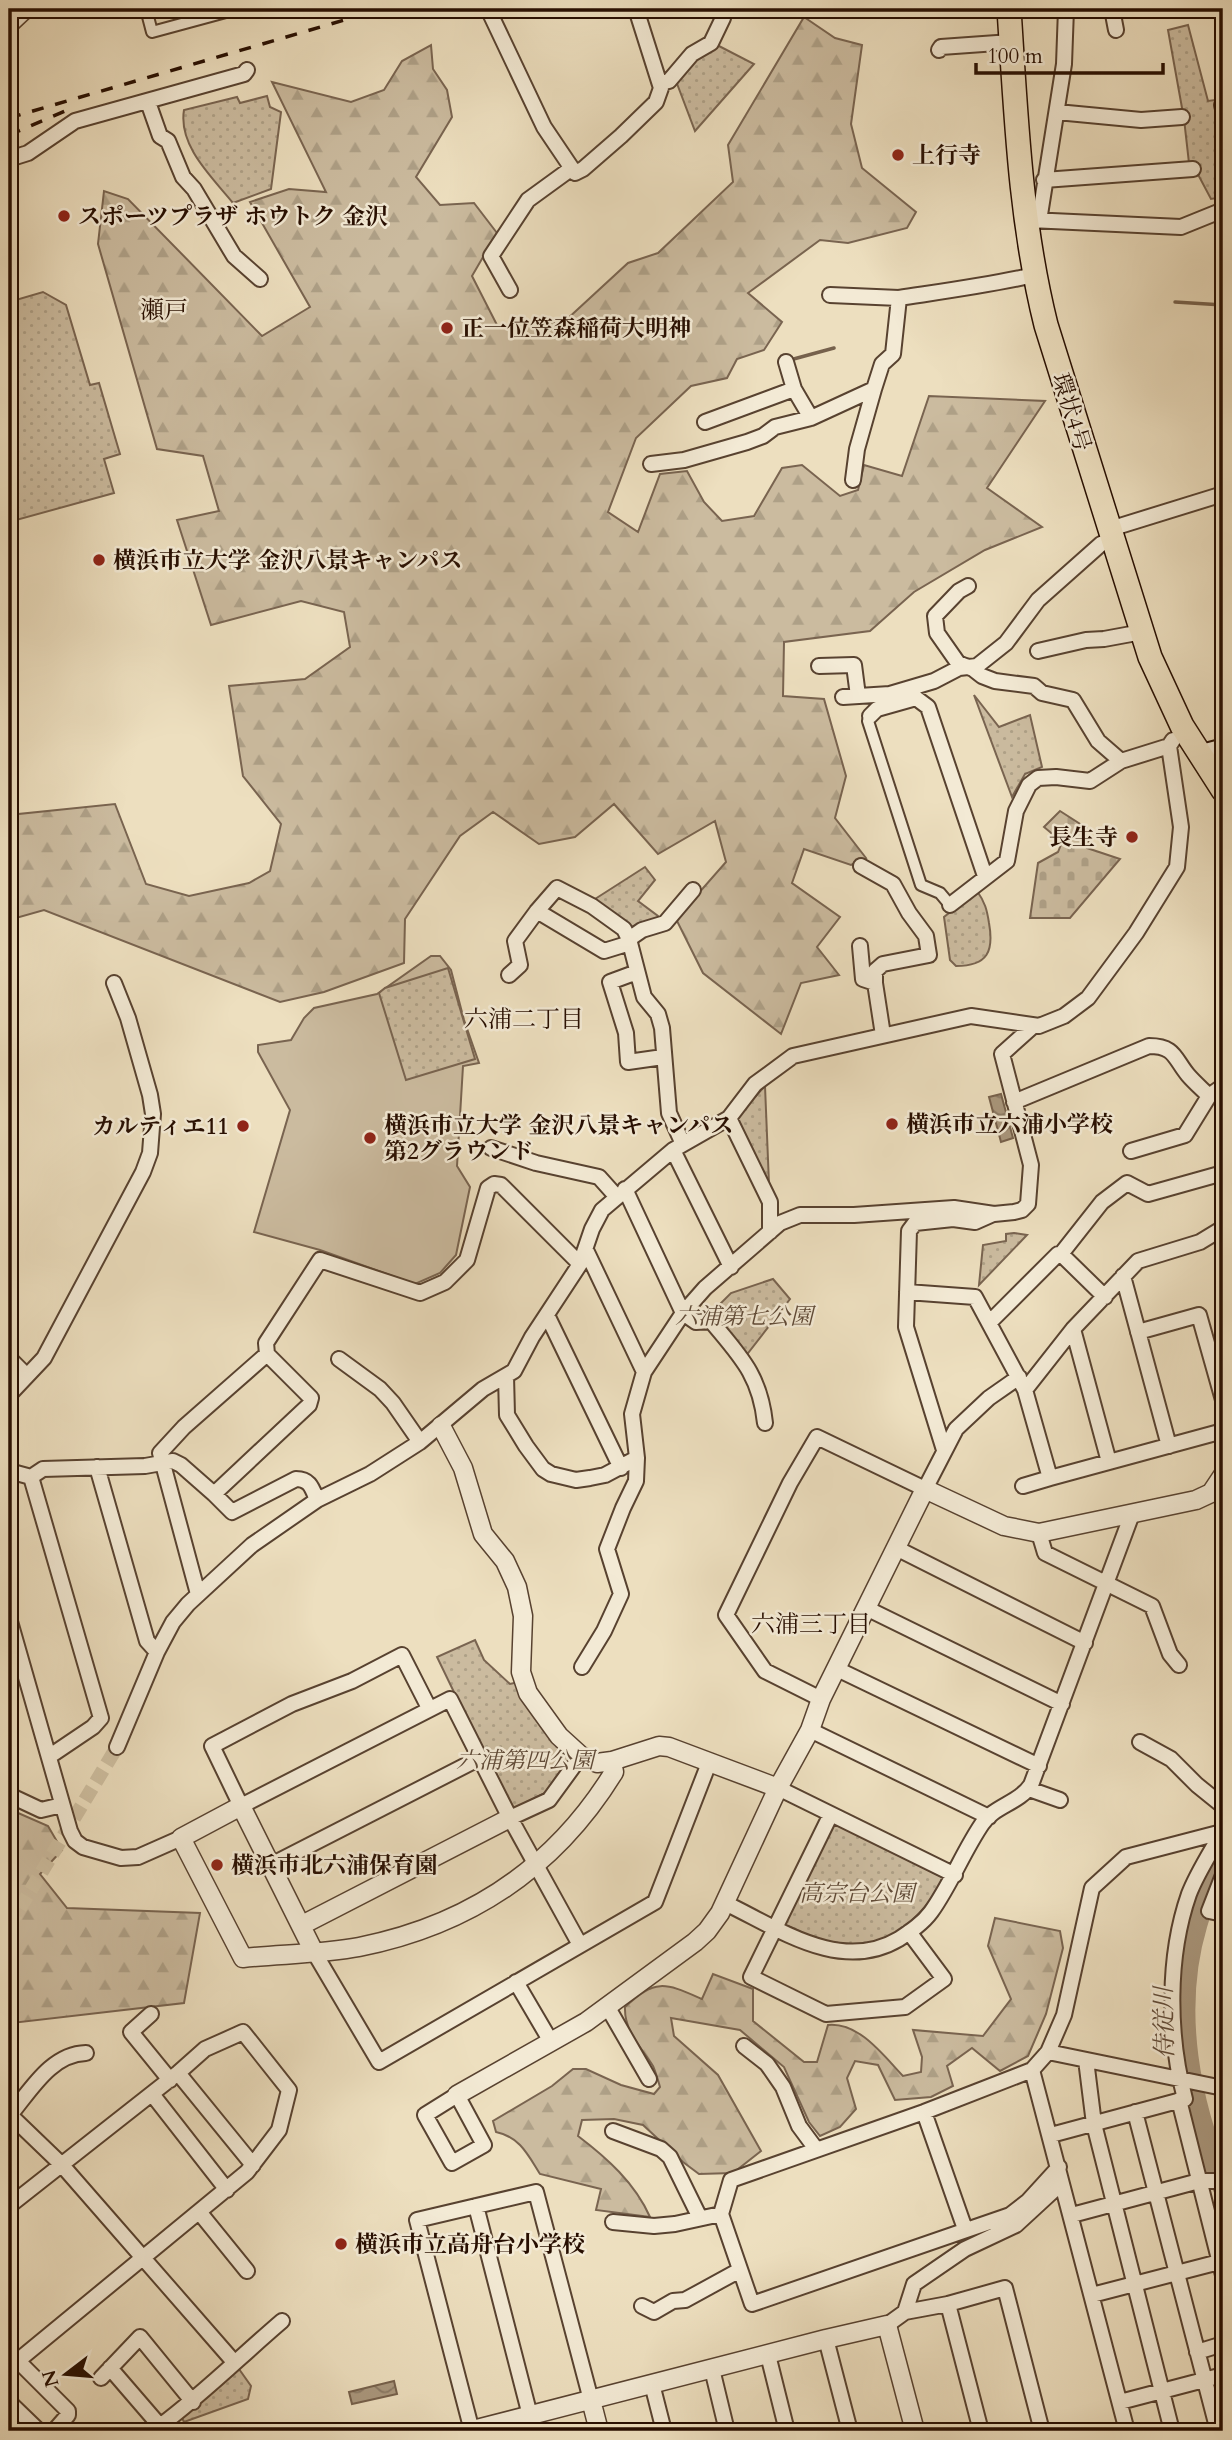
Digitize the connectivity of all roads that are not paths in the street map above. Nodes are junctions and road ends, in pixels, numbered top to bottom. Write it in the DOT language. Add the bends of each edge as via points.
graph roads {
  1 [pos="26,9"];
  2 [pos="146,9"];
  3 [pos="237,9"];
  4 [pos="488,9"];
  5 [pos="636,9"];
  6 [pos="719,9"];
  7 [pos="1009,9"];
  8 [pos="1066,9"];
  9 [pos="1112,9"];
  10 [pos="9,24"];
  11 [pos="1116,30"];
  12 [pos="1011,42"];
  13 [pos="939,50"];
  14 [pos="247,70"];
  15 [pos="660,83"];
  16 [pos="148,102"];
  17 [pos="1057,112"];
  18 [pos="1182,117"];
  19 [pos="9,159"];
  20 [pos="572,168"];
  21 [pos="1193,169"];
  22 [pos="1044,180"];
  23 [pos="1223,210"];
  24 [pos="1032,220"];
  25 [pos="1034,275"];
  26 [pos="260,279"];
  27 [pos="510,290"];
  28 [pos="830,295"];
  29 [pos="900,298"];
  30 [pos="786,362"];
  31 [pos="794,389"];
  32 [pos="874,389"];
  33 [pos="811,418"];
  34 [pos="705,422"];
  35 [pos="651,464"];
  36 [pos="853,480"];
  37 [pos="1223,494"];
  38 [pos="1111,534"];
  39 [pos="968,586"];
  40 [pos="1142,632"];
  41 [pos="1038,651"];
  42 [pos="820,666"];
  43 [pos="967,668"];
  44 [pos="870,716"];
  45 [pos="1182,726"];
  46 [pos="1169,746"];
  47 [pos="1216,748"];
  48 [pos="1122,761"];
  49 [pos="1223,790"];
  50 [pos="861,866"];
  51 [pos="985,876"];
  52 [pos="693,890"];
  53 [pos="950,905"];
  54 [pos="537,911"];
  55 [pos="629,941"];
  56 [pos="860,946"];
  57 [pos="637,972"];
  58 [pos="509,975"];
  59 [pos="114,983"];
  60 [pos="874,983"];
  61 [pos="1032,1027"];
  62 [pos="883,1035"];
  63 [pos="663,1057"];
  64 [pos="1223,1086"];
  65 [pos="1209,1096"];
  66 [pos="1014,1102"];
  67 [pos="729,1118"];
  68 [pos="678,1147"];
  69 [pos="491,1148"];
  70 [pos="1132,1151"];
  71 [pos="1223,1173"];
  72 [pos="620,1193"];
  73 [pos="994,1214"];
  74 [pos="1223,1228"];
  75 [pos="770,1232"];
  76 [pos="586,1250"];
  77 [pos="1061,1254"];
  78 [pos="580,1264"];
  79 [pos="731,1267"];
  80 [pos="1123,1276"];
  81 [pos="906,1292"];
  82 [pos="1105,1297"];
  83 [pos="683,1313"];
  84 [pos="547,1315"];
  85 [pos="989,1323"];
  86 [pos="1073,1329"];
  87 [pos="1138,1332"];
  88 [pos="267,1354"];
  89 [pos="9,1358"];
  90 [pos="339,1359"];
  91 [pos="644,1372"];
  92 [pos="27,1376"];
  93 [pos="506,1376"];
  94 [pos="1022,1384"];
  95 [pos="9,1395"];
  96 [pos="1223,1400"];
  97 [pos="765,1423"];
  98 [pos="441,1426"];
  99 [pos="1223,1431"];
  100 [pos="420,1442"];
  101 [pos="1169,1446"];
  102 [pos="944,1450"];
  103 [pos="637,1458"];
  104 [pos="164,1462"];
  105 [pos="1109,1462"];
  106 [pos="97,1467"];
  107 [pos="621,1468"];
  108 [pos="9,1471"];
  109 [pos="1223,1475"];
  110 [pos="31,1476"];
  111 [pos="1049,1478"];
  112 [pos="1023,1486"];
  113 [pos="925,1489"];
  114 [pos="214,1494"];
  115 [pos="317,1500"];
  116 [pos="1132,1514"];
  117 [pos="1039,1533"];
  118 [pos="896,1548"];
  119 [pos="9,1550"];
  120 [pos="9,1571"];
  121 [pos="1107,1583"];
  122 [pos="198,1594"];
  123 [pos="866,1608"];
  124 [pos="9,1618"];
  125 [pos="1085,1643"];
  126 [pos="157,1652"];
  127 [pos="1179,1665"];
  128 [pos="582,1667"];
  129 [pos="836,1669"];
  130 [pos="821,1699"];
  131 [pos="1062,1704"];
  132 [pos="429,1708"];
  133 [pos="810,1730"];
  134 [pos="1140,1741"];
  135 [pos="117,1748"];
  136 [pos="50,1756"];
  137 [pos="582,1756"];
  138 [pos="480,1758"];
  139 [pos="612,1761"];
  140 [pos="709,1763"];
  141 [pos="1039,1766"];
  142 [pos="778,1788"];
  143 [pos="1028,1789"];
  144 [pos="9,1795"];
  145 [pos="1060,1800"];
  146 [pos="62,1805"];
  147 [pos="1223,1805"];
  148 [pos="242,1806"];
  149 [pos="831,1814"];
  150 [pos="989,1816"];
  151 [pos="510,1818"];
  152 [pos="1223,1830"];
  153 [pos="181,1838"];
  154 [pos="271,1865"];
  155 [pos="535,1866"];
  156 [pos="955,1875"];
  157 [pos="1223,1875"];
  158 [pos="725,1903"];
  159 [pos="1223,1914"];
  160 [pos="302,1925"];
  161 [pos="776,1927"];
  162 [pos="909,1932"];
  163 [pos="579,1944"];
  164 [pos="314,1952"];
  165 [pos="516,1982"];
  166 [pos="607,2006"];
  167 [pos="151,2014"];
  168 [pos="550,2040"];
  169 [pos="744,2046"];
  170 [pos="1048,2052"];
  171 [pos="86,2053"];
  172 [pos="1086,2060"];
  173 [pos="1032,2070"];
  174 [pos="174,2076"];
  175 [pos="1180,2078"];
  176 [pos="649,2079"];
  177 [pos="1222,2088"];
  178 [pos="152,2094"];
  179 [pos="457,2095"];
  180 [pos="1179,2100"];
  181 [pos="924,2112"];
  182 [pos="1135,2112"];
  183 [pos="9,2115"];
  184 [pos="1094,2124"];
  185 [pos="614,2131"];
  186 [pos="1051,2136"];
  187 [pos="816,2149"];
  188 [pos="61,2164"];
  189 [pos="253,2165"];
  190 [pos="1055,2172"];
  191 [pos="1199,2181"];
  192 [pos="1219,2182"];
  193 [pos="227,2190"];
  194 [pos="1157,2194"];
  195 [pos="1115,2205"];
  196 [pos="9,2206"];
  197 [pos="475,2206"];
  198 [pos="200,2213"];
  199 [pos="721,2214"];
  200 [pos="1072,2215"];
  201 [pos="700,2218"];
  202 [pos="612,2222"];
  203 [pos="965,2229"];
  204 [pos="142,2258"];
  205 [pos="246,2261"];
  206 [pos="1222,2266"];
  207 [pos="740,2270"];
  208 [pos="1177,2274"];
  209 [pos="1135,2284"];
  210 [pos="1092,2295"];
  211 [pos="948,2304"];
  212 [pos="642,2306"];
  213 [pos="905,2312"];
  214 [pos="282,2321"];
  215 [pos="887,2325"];
  216 [pos="826,2339"];
  217 [pos="1223,2344"];
  218 [pos="1198,2352"];
  219 [pos="768,2355"];
  220 [pos="234,2362"];
  221 [pos="13,2364"];
  222 [pos="712,2369"];
  223 [pos="1223,2375"];
  224 [pos="1205,2379"];
  225 [pos="652,2384"];
  226 [pos="1162,2391"];
  227 [pos="591,2400"];
  228 [pos="9,2402"];
  229 [pos="193,2402"];
  230 [pos="1120,2402"];
  231 [pos="532,2423"];
  232 [pos="39,2431"];
  233 [pos="54,2431"];
  234 [pos="471,2431"];
  235 [pos="599,2431"];
  236 [pos="664,2431"];
  237 [pos="727,2431"];
  238 [pos="787,2431"];
  239 [pos="850,2431"];
  240 [pos="915,2431"];
  241 [pos="981,2431"];
  242 [pos="1042,2431"];
  243 [pos="1127,2431"];
  244 [pos="1172,2431"];
  245 [pos="1218,2431"];
  1 -- 10 [label="street"];
  2 -- 3 [label="street" via="152,32"];
  4 -- 20 [label="street" via="544,127"];
  5 -- 15 [label="street"];
  6 -- 15 [label="street" via="723,18 711,43 692,54 669,81"];
  7 -- 12 [label="main road, 環状4号"];
  8 -- 17 [label="street"];
  9 -- 11 [label="street"];
  12 -- 13 [label="street"];
  12 -- 24 [label="main road, 環状4号"];
  14 -- 16 [label="street"];
  15 -- 20 [label="street" via="649,111 583,169 575,173"];
  16 -- 19 [label="street" via="75,121 28,153"];
  16 -- 26 [label="street" via="160,136 168,141 183,177 234,256"];
  17 -- 18 [label="street" via="1141,120"];
  17 -- 22 [label="street"];
  20 -- 27 [label="street" via="528,200 491,257"];
  21 -- 22 [label="street"];
  22 -- 24 [label="street"];
  23 -- 24 [label="street" via="1181,227"];
  24 -- 25 [label="main road, 環状4号"];
  25 -- 29 [label="street"];
  25 -- 38 [label="main road, 環状4号"];
  28 -- 29 [label="street"];
  29 -- 32 [label="street" via="893,354 883,364"];
  30 -- 31 [label="street"];
  31 -- 33 [label="street"];
  31 -- 34 [label="street"];
  32 -- 33 [label="street"];
  32 -- 36 [label="street"];
  33 -- 35 [label="street" via="717,451"];
  37 -- 38 [label="street"];
  38 -- 40 [label="main road, 環状4号"];
  38 -- 43 [label="street" via="1038,600 1006,643 977,666"];
  39 -- 43 [label="street" via="935,616 937,633 958,663"];
  40 -- 41 [label="street"];
  40 -- 45 [label="main road, 環状4号"];
  42 -- 43 [label="street" via="854,666 851,696 890,694"];
  43 -- 48 [label="street" via="995,681 1034,686 1042,693 1073,700 1098,741"];
  44 -- 51 [label="street" via="877,709 916,698 928,707"];
  44 -- 53 [label="street" via="921,885 940,893"];
  45 -- 46 [label="street"];
  45 -- 47 [label="main road, 環状4号"];
  46 -- 48 [label="street"];
  46 -- 61 [label="street" via="1181,827 1172,877 1088,998 1064,1016"];
  47 -- 49 [label="main road, 環状4号"];
  48 -- 51 [label="street" via="1090,781 1038,778 1029,785 1016,811 1007,861"];
  50 -- 60 [label="street" via="893,884 926,936 929,955 883,964 875,971"];
  51 -- 53 [label="street"];
  52 -- 55 [label="street" via="665,923 642,930"];
  54 -- 55 [label="street" via="604,951"];
  54 -- 55 [label="street" via="557,888 624,929"];
  54 -- 58 [label="street" via="515,941 520,965"];
  55 -- 57 [label="street"];
  56 -- 60 [label="street" via="863,979"];
  57 -- 63 [label="street" via="645,996 658,1014"];
  57 -- 63 [label="street" via="610,982 626,1033 628,1062"];
  59 -- 92 [label="street" via="150,1095 150,1153 44,1358"];
  60 -- 62 [label="street"];
  61 -- 62 [label="street" via="971,1016"];
  61 -- 66 [label="street" via="1002,1054"];
  62 -- 67 [label="street" via="790,1057 755,1084"];
  63 -- 68 [label="street"];
  64 -- 65 [label="street"];
  65 -- 66 [label="street" via="1170,1050 1149,1046"];
  65 -- 70 [label="street" via="1185,1135"];
  66 -- 73 [label="street" via="1031,1165 1028,1204 1022,1210"];
  67 -- 68 [label="street"];
  67 -- 75 [label="street" via="769,1202"];
  68 -- 72 [label="street"];
  68 -- 79 [label="street"];
  69 -- 72 [label="street" via="598,1177"];
  71 -- 77 [label="street" via="1149,1194 1127,1183 1102,1202"];
  72 -- 76 [label="street" via="602,1210"];
  72 -- 83 [label="street"];
  73 -- 75 [label="street" via="954,1208 800,1215"];
  73 -- 81 [label="street" via="975,1222 915,1223 909,1231"];
  74 -- 80 [label="street" via="1200,1242 1138,1261"];
  75 -- 79 [label="street"];
  76 -- 78 [label="street"];
  76 -- 91 [label="street"];
  77 -- 82 [label="street"];
  77 -- 85 [label="street"];
  78 -- 84 [label="street"];
  78 -- 88 [label="street" via="501,1185 494,1184 488,1188 467,1260 445,1282 420,1293 320,1260 266,1343"];
  79 -- 83 [label="street"];
  80 -- 82 [label="street"];
  80 -- 87 [label="street"];
  81 -- 85 [label="street" via="975,1297"];
  81 -- 102 [label="street" via="906,1326"];
  82 -- 86 [label="street"];
  83 -- 91 [label="street"];
  83 -- 97 [label="street" via="696,1322 711,1321 747,1365 763,1400"];
  84 -- 93 [label="street" via="514,1371"];
  84 -- 107 [label="street"];
  85 -- 94 [label="street"];
  86 -- 94 [label="street"];
  86 -- 105 [label="street"];
  87 -- 96 [label="street" via="1199,1315"];
  87 -- 101 [label="street"];
  88 -- 104 [label="street" via="184,1427 160,1453"];
  88 -- 114 [label="street" via="311,1398 309,1405"];
  89 -- 92 [label="street"];
  90 -- 100 [label="street" via="380,1389"];
  91 -- 103 [label="street" via="632,1414"];
  92 -- 95 [label="street"];
  93 -- 98 [label="street" via="483,1389"];
  93 -- 107 [label="street" via="506,1415 543,1469 576,1480"];
  94 -- 102 [label="street" via="989,1398 956,1429"];
  94 -- 111 [label="street"];
  98 -- 100 [label="street"];
  98 -- 137 [label="street" via="463,1468 483,1534 505,1561 517,1587 523,1616 521,1672 528,1693 559,1736"];
  99 -- 101 [label="street"];
  100 -- 115 [label="street"];
  101 -- 105 [label="street"];
  102 -- 113 [label="street"];
  103 -- 107 [label="street"];
  103 -- 128 [label="street" via="636,1481 607,1549 621,1594"];
  104 -- 106 [label="street"];
  104 -- 114 [label="street" via="181,1465"];
  104 -- 122 [label="street"];
  105 -- 111 [label="street"];
  106 -- 110 [label="street" via="43,1469"];
  106 -- 126 [label="street" via="147,1641"];
  108 -- 110 [label="street"];
  109 -- 116 [label="street" via="1205,1497"];
  110 -- 136 [label="street" via="101,1718"];
  111 -- 112 [label="street"];
  113 -- 117 [label="street" via="1004,1527"];
  113 -- 118 [label="street"];
  113 -- 130 [label="street" via="817,1437 790,1483 726,1615 765,1671"];
  114 -- 115 [label="street" via="232,1512 304,1479"];
  115 -- 122 [label="street" via="252,1545"];
  116 -- 117 [label="street"];
  116 -- 121 [label="street"];
  117 -- 121 [label="street" via="1045,1553"];
  118 -- 123 [label="street"];
  118 -- 125 [label="street"];
  119 -- 120 [label="street"];
  121 -- 125 [label="street"];
  121 -- 127 [label="street" via="1152,1606 1170,1654"];
  122 -- 126 [label="street" via="173,1622"];
  123 -- 129 [label="street"];
  123 -- 131 [label="street"];
  124 -- 136 [label="street"];
  125 -- 131 [label="street"];
  126 -- 135 [label="street"];
  129 -- 130 [label="street"];
  129 -- 141 [label="street"];
  130 -- 133 [label="street"];
  131 -- 141 [label="street"];
  132 -- 138 [label="street" via="450,1699"];
  132 -- 148 [label="street"];
  132 -- 148 [label="street" via="402,1655 292,1704 212,1746"];
  133 -- 142 [label="street"];
  133 -- 150 [label="street"];
  134 -- 147 [label="street" via="1171,1759"];
  136 -- 146 [label="street"];
  137 -- 139 [label="street" via="597,1763"];
  137 -- 151 [label="street" via="549,1800"];
  138 -- 151 [label="street"];
  138 -- 154 [label="street"];
  139 -- 140 [label="street" via="664,1746"];
  139 -- 155 [label="street" via="614,1772 598,1799"];
  140 -- 142 [label="street"];
  140 -- 163 [label="street" via="655,1902"];
  141 -- 143 [label="street"];
  142 -- 149 [label="street"];
  142 -- 158 [label="street"];
  143 -- 145 [label="street"];
  143 -- 150 [label="street"];
  144 -- 146 [label="street" via="41,1810"];
  146 -- 153 [label="street" via="75,1841 121,1858 138,1857"];
  148 -- 153 [label="street"];
  148 -- 154 [label="street"];
  149 -- 156 [label="street"];
  149 -- 161 [label="street"];
  150 -- 156 [label="street"];
  151 -- 155 [label="street"];
  151 -- 160 [label="street"];
  152 -- 170 [label="street" via="1126,1857 1091,1888 1064,2015"];
  152 -- 175 [label="street" via="1190,1893 1179,1939 1173,2024"];
  153 -- 164 [label="street" via="243,1958"];
  154 -- 160 [label="street"];
  155 -- 163 [label="street"];
  155 -- 164 [label="street" via="475,1907 420,1931 358,1947"];
  156 -- 162 [label="street" via="930,1913"];
  157 -- 159 [label="street" via="1209,1911"];
  158 -- 161 [label="street"];
  158 -- 166 [label="street" via="695,1942"];
  160 -- 164 [label="street"];
  161 -- 162 [label="street" via="818,1948 841,1952 877,1948"];
  161 -- 162 [label="street" via="751,1977 826,2014 905,2007 944,1979"];
  163 -- 165 [label="street"];
  164 -- 165 [label="street" via="379,2062"];
  165 -- 168 [label="street"];
  166 -- 168 [label="street"];
  166 -- 176 [label="street"];
  167 -- 174 [label="street" via="131,2032"];
  168 -- 179 [label="street"];
  169 -- 187 [label="street" via="767,2064"];
  170 -- 172 [label="street"];
  170 -- 173 [label="street"];
  171 -- 183 [label="street" via="72,2053 50,2067"];
  172 -- 175 [label="street"];
  172 -- 184 [label="street"];
  173 -- 181 [label="street"];
  173 -- 186 [label="street"];
  174 -- 178 [label="street"];
  174 -- 189 [label="street"];
  174 -- 189 [label="street" via="205,2049 243,2032 289,2090 279,2130"];
  175 -- 177 [label="street"];
  175 -- 180 [label="street" via="1185,2099"];
  178 -- 188 [label="street"];
  178 -- 193 [label="street"];
  179 -- 179 [label="street" via="484,2145 452,2164 425,2115"];
  180 -- 182 [label="street"];
  180 -- 191 [label="street"];
  181 -- 187 [label="street"];
  181 -- 203 [label="street"];
  182 -- 184 [label="street"];
  182 -- 194 [label="street"];
  183 -- 188 [label="street"];
  184 -- 186 [label="street"];
  184 -- 195 [label="street"];
  185 -- 201 [label="street" via="670,2157"];
  186 -- 190 [label="street"];
  187 -- 199 [label="street" via="731,2180"];
  188 -- 196 [label="street"];
  188 -- 204 [label="street"];
  189 -- 193 [label="street"];
  190 -- 200 [label="street"];
  190 -- 203 [label="street" via="1018,2210"];
  190 -- 213 [label="street" via="1054,2190 1026,2219 965,2249 914,2284"];
  191 -- 192 [label="street"];
  191 -- 194 [label="street"];
  191 -- 206 [label="street"];
  193 -- 198 [label="street"];
  194 -- 195 [label="street"];
  194 -- 208 [label="street"];
  195 -- 200 [label="street"];
  195 -- 209 [label="street"];
  197 -- 227 [label="street" via="536,2192"];
  197 -- 231 [label="street"];
  197 -- 234 [label="street" via="417,2220"];
  198 -- 204 [label="street"];
  198 -- 205 [label="street"];
  199 -- 201 [label="street"];
  199 -- 207 [label="street"];
  200 -- 210 [label="street"];
  201 -- 202 [label="street" via="654,2226"];
  203 -- 207 [label="street" via="751,2304"];
  204 -- 220 [label="street"];
  204 -- 221 [label="street"];
  206 -- 208 [label="street"];
  207 -- 212 [label="street" via="654,2312"];
  208 -- 209 [label="street"];
  208 -- 218 [label="street"];
  209 -- 210 [label="street"];
  209 -- 226 [label="street"];
  210 -- 230 [label="street"];
  211 -- 213 [label="street"];
  211 -- 241 [label="street"];
  211 -- 242 [label="street" via="1005,2288"];
  213 -- 215 [label="street"];
  214 -- 220 [label="street"];
  215 -- 216 [label="street"];
  215 -- 240 [label="street"];
  216 -- 219 [label="street"];
  216 -- 239 [label="street"];
  217 -- 218 [label="street"];
  218 -- 224 [label="street"];
  219 -- 222 [label="street"];
  219 -- 238 [label="street"];
  220 -- 229 [label="street"];
  221 -- 233 [label="street" via="68,2411"];
  222 -- 225 [label="street"];
  222 -- 237 [label="street"];
  223 -- 224 [label="street"];
  224 -- 226 [label="street"];
  224 -- 245 [label="street"];
  225 -- 227 [label="street"];
  225 -- 236 [label="street"];
  226 -- 230 [label="street"];
  226 -- 244 [label="street"];
  227 -- 231 [label="street"];
  227 -- 235 [label="street"];
  228 -- 232 [label="street"];
  229 -- 229 [label="street" via="160,2426 105,2373 141,2337"];
  230 -- 243 [label="street"];
  231 -- 234 [label="street"];
}
